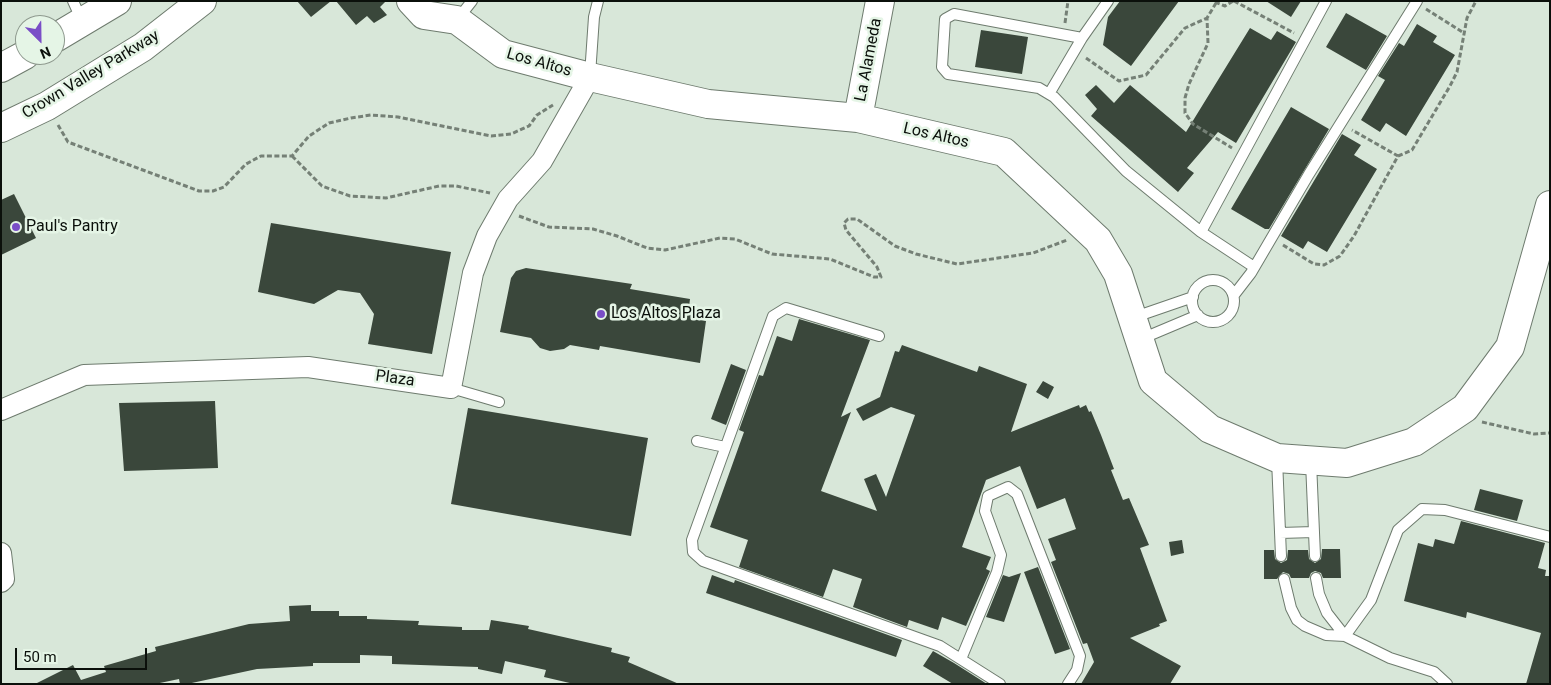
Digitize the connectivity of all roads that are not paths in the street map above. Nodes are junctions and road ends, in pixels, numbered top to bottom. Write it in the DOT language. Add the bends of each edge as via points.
graph roads {
  1 [pos="117,1"];
  2 [pos="202,1"];
  3 [pos="411,1"];
  4 [pos="598,1"];
  5 [pos="880,1"];
  6 [pos="1108,1"];
  7 [pos="1326,1"];
  8 [pos="1417,2"];
  9 [pos="460,8"];
  10 [pos="78,12"];
  11 [pos="65,27"];
  12 [pos="1082,38"];
  13 [pos="15,60"];
  14 [pos="1,68"];
  15 [pos="585,87"];
  16 [pos="1049,94"];
  17 [pos="858,118"];
  18 [pos="1,128"];
  19 [pos="1550,205"];
  20 [pos="1201,232"];
  21 [pos="1544,247"];
  22 [pos="1254,267"];
  23 [pos="1234,295"];
  24 [pos="1193,297"];
  25 [pos="1198,315"];
  26 [pos="1136,329"];
  27 [pos="879,336"];
  28 [pos="451,388"];
  29 [pos="499,402"];
  30 [pos="1,410"];
  31 [pos="697,441"];
  32 [pos="726,447"];
  33 [pos="1277,458"];
  34 [pos="1311,461"];
  35 [pos="1314,532"];
  36 [pos="1280,533"];
  37 [pos="1550,537"];
  38 [pos="1,554"];
  39 [pos="1281,556"];
  40 [pos="1314,556"];
  41 [pos="1284,578"];
  42 [pos="1316,578"];
  43 [pos="1,582"];
  44 [pos="1345,636"];
  45 [pos="960,659"];
  46 [pos="1000,684"];
  47 [pos="1068,684"];
  48 [pos="1447,684"];
  1 -- 10 [label="street"];
  2 -- 18 [label="street, Crown Valley Parkway" via="143,47 47,106"];
  3 -- 9 [label="street, Los Altos" via="424,15"];
  4 -- 15 [label="lane"];
  5 -- 17 [label="street, La Alameda"];
  6 -- 12 [label="lane"];
  7 -- 20 [label="lane"];
  8 -- 22 [label="lane"];
  9 -- 15 [label="street, Los Altos" via="503,54"];
  10 -- 11 [label="street"];
  12 -- 16 [label="lane"];
  12 -- 16 [label="lane" via="954,14 945,19 942,67 948,74 1039,88"];
  13 -- 14 [label="street"];
  15 -- 17 [label="street, Los Altos" via="708,104"];
  15 -- 28 [label="street" via="542,161 505,204 487,236 473,273"];
  16 -- 20 [label="lane" via="1126,171"];
  17 -- 26 [label="street, Los Altos" via="1004,152 1098,240 1118,274"];
  19 -- 21 [label="street"];
  20 -- 22 [label="lane"];
  21 -- 34 [label="street, Los Altos" via="1510,346 1465,408 1414,442 1347,463"];
  22 -- 23 [label="lane"];
  23 -- 24 [label="lane" via="1229,286 1210,280 1200,284"];
  23 -- 25 [label="lane" via="1230,314 1222,321 1211,322"];
  24 -- 25 [label="lane"];
  24 -- 26 [label="lane"];
  25 -- 26 [label="lane"];
  26 -- 33 [label="street, Los Altos" via="1153,381 1210,430"];
  27 -- 32 [label="lane" via="786,308 773,316"];
  28 -- 29 [label="lane"];
  28 -- 30 [label="street, Plaza" via="308,367 84,375"];
  31 -- 32 [label="lane"];
  32 -- 45 [label="lane" via="692,540 693,552 703,561 940,646"];
  33 -- 34 [label="street, Los Altos"];
  33 -- 36 [label="lane"];
  34 -- 35 [label="lane"];
  35 -- 36 [label="lane"];
  35 -- 40 [label="lane"];
  36 -- 39 [label="lane"];
  37 -- 44 [label="lane" via="1445,510 1422,510 1398,530 1371,600"];
  38 -- 43 [label="street" via="4,579"];
  41 -- 44 [label="lane" via="1288,600 1297,620 1316,632"];
  42 -- 44 [label="lane" via="1327,613"];
  44 -- 48 [label="lane" via="1390,658 1434,672"];
  45 -- 46 [label="lane"];
  45 -- 47 [label="lane" via="997,572 1001,555 985,511 988,496 1008,487 1017,494 1080,656 1077,670"];
}
